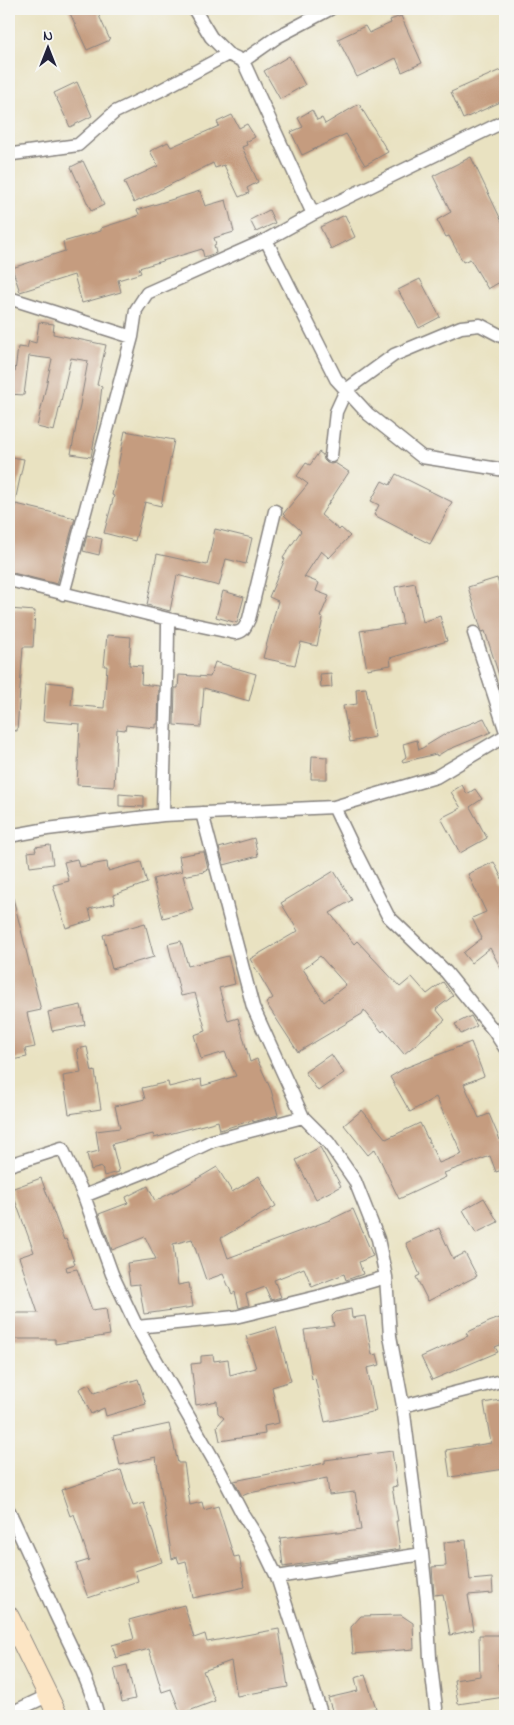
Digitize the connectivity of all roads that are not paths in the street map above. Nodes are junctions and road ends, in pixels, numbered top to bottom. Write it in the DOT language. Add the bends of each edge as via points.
graph roads {
  1 [pos="194,9"];
  2 [pos="330,9"];
  3 [pos="228,54"];
  4 [pos="243,61"];
  5 [pos="505,121"];
  6 [pos="9,157"];
  7 [pos="313,214"];
  8 [pos="266,240"];
  9 [pos="9,298"];
  10 [pos="132,336"];
  11 [pos="505,338"];
  12 [pos="346,390"];
  13 [pos="331,456"];
  14 [pos="505,470"];
  15 [pos="275,511"];
  16 [pos="9,580"];
  17 [pos="63,594"];
  18 [pos="168,619"];
  19 [pos="474,633"];
  20 [pos="505,730"];
  21 [pos="505,736"];
  22 [pos="334,807"];
  23 [pos="202,813"];
  24 [pos="163,815"];
  25 [pos="9,836"];
  26 [pos="505,1048"];
  27 [pos="303,1118"];
  28 [pos="9,1165"];
  29 [pos="84,1196"];
  30 [pos="386,1277"];
  31 [pos="137,1327"];
  32 [pos="505,1380"];
  33 [pos="403,1406"];
  34 [pos="9,1511"];
  35 [pos="422,1554"];
  36 [pos="276,1577"];
  37 [pos="9,1616"];
  38 [pos="49,1695"];
  39 [pos="436,1708"];
  40 [pos="9,1712"];
  41 [pos="58,1716"];
  42 [pos="98,1716"];
  43 [pos="322,1716"];
  1 -- 3 [label="street" via="211,37"];
  2 -- 4 [label="street" via="278,37"];
  3 -- 4 [label="street"];
  3 -- 6 [label="street" via="115,112 78,145"];
  4 -- 7 [label="street"];
  5 -- 7 [label="street"];
  7 -- 8 [label="street"];
  8 -- 10 [label="street" via="147,293 136,310"];
  8 -- 12 [label="street" via="336,379"];
  9 -- 10 [label="street"];
  10 -- 17 [label="street"];
  11 -- 12 [label="street" via="480,325 461,327 394,355"];
  12 -- 13 [label="street" via="336,412"];
  12 -- 14 [label="street" via="368,414 422,457"];
  15 -- 18 [label="street" via="245,629 235,633"];
  16 -- 17 [label="street"];
  17 -- 18 [label="street"];
  18 -- 24 [label="street"];
  19 -- 20 [label="street"];
  21 -- 22 [label="street" via="436,777"];
  22 -- 23 [label="street"];
  22 -- 26 [label="street" via="388,916 446,972"];
  23 -- 24 [label="street"];
  23 -- 27 [label="street" via="253,1007"];
  24 -- 25 [label="street"];
  27 -- 29 [label="street" via="212,1141"];
  27 -- 30 [label="street" via="328,1142 355,1181 378,1240"];
  28 -- 29 [label="street" via="62,1148"];
  29 -- 31 [label="street" via="112,1274"];
  30 -- 31 [label="street" via="235,1317"];
  30 -- 33 [label="street" via="390,1336"];
  31 -- 36 [label="street" via="259,1540"];
  32 -- 33 [label="street"];
  33 -- 35 [label="street"];
  34 -- 42 [label="street" via="78,1661"];
  35 -- 36 [label="street"];
  35 -- 39 [label="street"];
  36 -- 43 [label="street"];
  37 -- 38 [label="main road"];
  38 -- 40 [label="street"];
  38 -- 41 [label="main road"];
}
